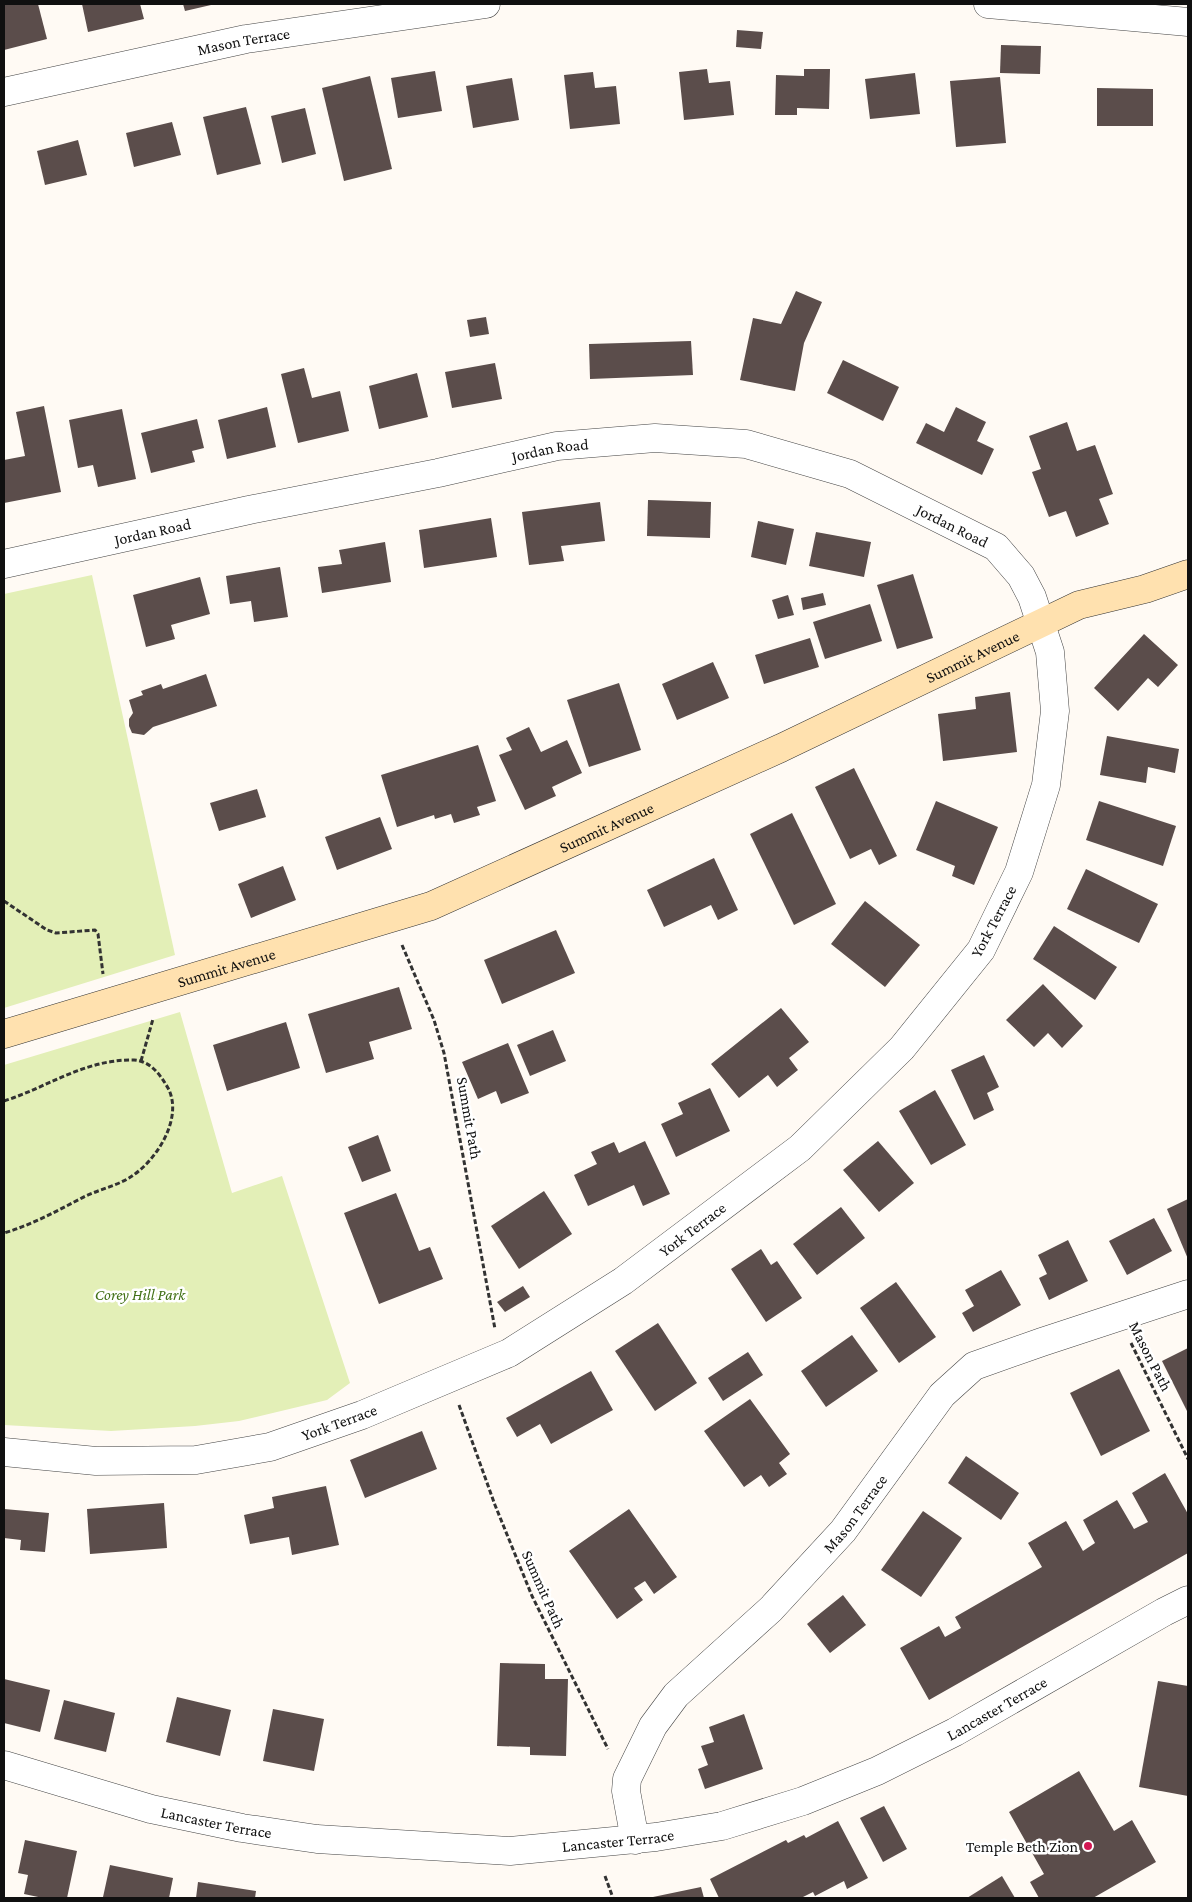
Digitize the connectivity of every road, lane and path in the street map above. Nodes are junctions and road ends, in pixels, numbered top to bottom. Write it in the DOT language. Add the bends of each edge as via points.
graph roads {
  1 [pos="486,4"];
  2 [pos="988,4"];
  3 [pos="1188,22"];
  4 [pos="4,92"];
  5 [pos="4,564"];
  6 [pos="1188,574"];
  7 [pos="1040,623"];
  8 [pos="4,901"];
  9 [pos="391,920"];
  10 [pos="103,977"];
  11 [pos="150,1010"];
  12 [pos="4,1034"];
  13 [pos="141,1061"];
  14 [pos="4,1101"];
  15 [pos="4,1233"];
  16 [pos="1188,1294"];
  17 [pos="1118,1318"];
  18 [pos="495,1330"];
  19 [pos="469,1434"];
  20 [pos="4,1452"];
  21 [pos="1188,1459"];
  22 [pos="1188,1600"];
  23 [pos="608,1749"];
  24 [pos="4,1765"];
  25 [pos="635,1840"];
  26 [pos="606,1876"];
  27 [pos="613,1898"];
  1 -- 4 [label="street, Mason Terrace" via="246,38"];
  2 -- 3 [label="street"];
  5 -- 7 [label="street, Jordan Road" via="557,446 655,438 746,444 850,474 996,547 1022,576"];
  6 -- 7 [label="street, Summit Avenue" via="1145,589 1079,604"];
  7 -- 9 [label="street, Summit Avenue" via="781,748 478,887"];
  7 -- 20 [label="street, York Terrace" via="1050,652 1055,711 1046,786 1019,872 981,950 902,1048 800,1148 623,1281 509,1353 362,1416 270,1447 196,1460 96,1460"];
  8 -- 10 [label="path" via="56,933 95,930"];
  9 -- 12 [label="street, Summit Avenue"];
  9 -- 18 [label="path, Summit Path" via="434,1020 444,1053"];
  11 -- 13 [label="path" via="153,1024"];
  13 -- 14 [label="path" via="120,1061 80,1069"];
  13 -- 15 [label="path" via="156,1070 174,1107 165,1135 148,1162 120,1182 29,1225"];
  16 -- 17 [label="street, Mason Terrace"];
  17 -- 21 [label="path, Mason Path"];
  17 -- 25 [label="street, Mason Terrace" via="974,1366 942,1395 843,1531 771,1609 676,1695 653,1726 627,1779 626,1791"];
  19 -- 23 [label="path, Summit Path" via="532,1596"];
  22 -- 25 [label="street, Lancaster Terrace" via="955,1732 877,1771 803,1801 722,1826"];
  24 -- 25 [label="street, Lancaster Terrace" via="151,1809 242,1828 317,1839 510,1851"];
  26 -- 27 [label="path"];
}
